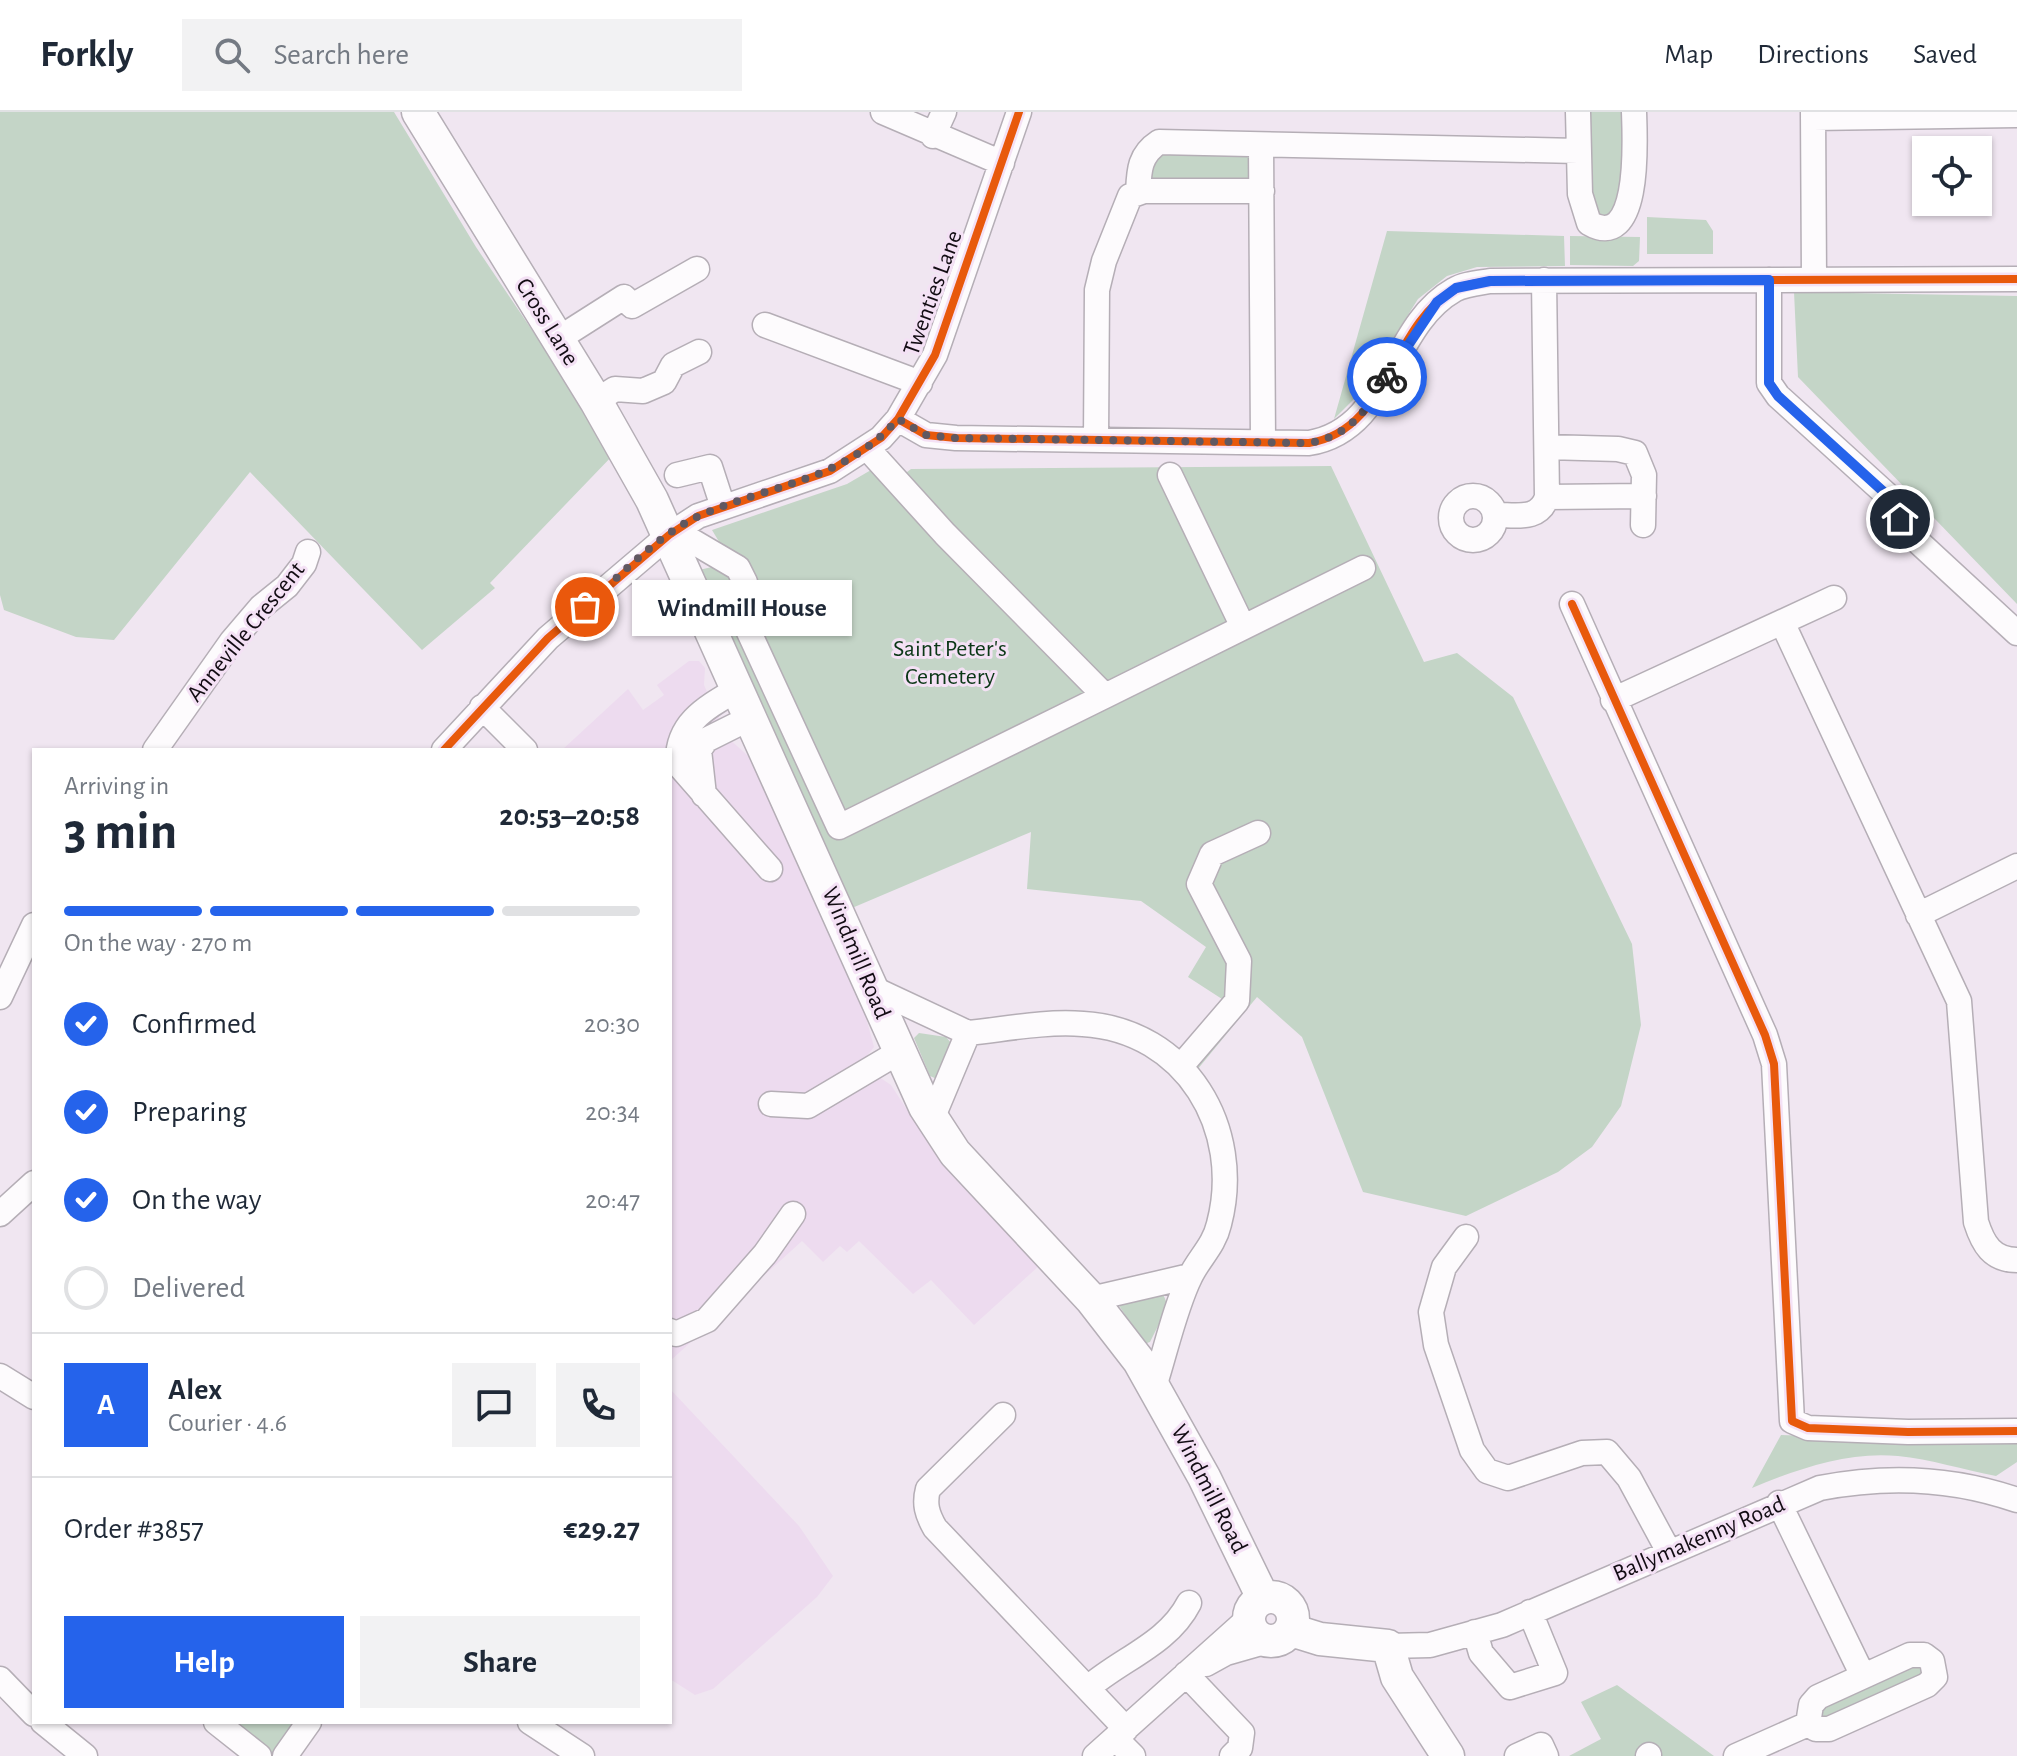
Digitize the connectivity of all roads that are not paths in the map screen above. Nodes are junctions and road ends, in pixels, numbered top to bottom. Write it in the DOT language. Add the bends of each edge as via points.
graph roads {
  1 [pos="418,112"];
  2 [pos="883,112"];
  3 [pos="944,112"];
  4 [pos="1019,112"];
  5 [pos="1578,112"];
  6 [pos="1634,112"];
  7 [pos="1980,114"];
  8 [pos="1813,115"];
  9 [pos="2017,115"];
  10 [pos="933,136"];
  11 [pos="1261,145"];
  12 [pos="1578,151"];
  13 [pos="1002,163"];
  14 [pos="1262,191"];
  15 [pos="1138,193"];
  16 [pos="697,269"];
  17 [pos="1814,279"];
  18 [pos="2017,279"];
  19 [pos="1544,280"];
  20 [pos="1769,280"];
  21 [pos="765,325"];
  22 [pos="558,339"];
  23 [pos="699,352"];
  24 [pos="920,383"];
  25 [pos="596,401"];
  26 [pos="898,419"];
  27 [pos="1096,440"];
  28 [pos="1263,442"];
  29 [pos="1547,447"];
  30 [pos="868,449"];
  31 [pos="677,475"];
  32 [pos="1170,475"];
  33 [pos="1644,496"];
  34 [pos="1547,497"];
  35 [pos="723,507"];
  36 [pos="1496,515"];
  37 [pos="1643,525"];
  38 [pos="672,533"];
  39 [pos="308,552"];
  40 [pos="1363,568"];
  41 [pos="1834,598"];
  42 [pos="1572,604"];
  43 [pos="1782,622"];
  44 [pos="1243,627"];
  45 [pos="2017,633"];
  46 [pos="1105,696"];
  47 [pos="1613,700"];
  48 [pos="743,704"];
  49 [pos="482,707"];
  50 [pos="156,748"];
  51 [pos="446,748"];
  52 [pos="523,748"];
  53 [pos="682,751"];
  54 [pos="1258,833"];
  55 [pos="2017,866"];
  56 [pos="770,869"];
  57 [pos="1918,915"];
  58 [pos="32,929"];
  59 [pos="872,988"];
  60 [pos="0,997"];
  61 [pos="968,1033"];
  62 [pos="899,1052"];
  63 [pos="1182,1065"];
  64 [pos="771,1104"];
  65 [pos="932,1119"];
  66 [pos="32,1185"];
  67 [pos="0,1214"];
  68 [pos="793,1214"];
  69 [pos="1466,1237"];
  70 [pos="2017,1260"];
  71 [pos="1190,1276"];
  72 [pos="1091,1299"];
  73 [pos="672,1332"];
  74 [pos="0,1376"];
  75 [pos="1154,1387"];
  76 [pos="32,1396"];
  77 [pos="1003,1415"];
  78 [pos="2017,1431"];
  79 [pos="2017,1500"];
  80 [pos="1779,1503"];
  81 [pos="1668,1550"];
  82 [pos="1189,1603"];
  83 [pos="1530,1612"];
  84 [pos="1267,1622"];
  85 [pos="1475,1632"];
  86 [pos="1388,1646"];
  87 [pos="1186,1674"];
  88 [pos="1863,1676"];
  89 [pos="0,1679"];
  90 [pos="1088,1688"];
  91 [pos="29,1700"];
  92 [pos="45,1724"];
  93 [pos="219,1724"];
  94 [pos="308,1724"];
  95 [pos="532,1724"];
  96 [pos="1808,1724"];
  97 [pos="1120,1734"];
  98 [pos="556,1749"];
  99 [pos="85,1756"];
  100 [pos="259,1756"];
  101 [pos="285,1756"];
  102 [pos="582,1756"];
  103 [pos="1095,1756"];
  104 [pos="1133,1756"];
  105 [pos="1232,1756"];
  106 [pos="1448,1756"];
  107 [pos="1517,1756"];
  108 [pos="1546,1756"];
  109 [pos="1736,1756"];
  1 -- 22 [label="main road, Cross Lane"];
  2 -- 10 [label="street"];
  3 -- 10 [label="street"];
  4 -- 13 [label="street, Twenties Lane"];
  5 -- 12 [label="street"];
  6 -- 12 [label="street" via="1630,204 1624,219 1612,227 1589,223 1580,194"];
  7 -- 8 [label="street"];
  7 -- 9 [label="street"];
  8 -- 17 [label="street"];
  10 -- 13 [label="street"];
  11 -- 12 [label="street"];
  11 -- 14 [label="street"];
  11 -- 15 [label="street" via="1159,142 1147,150 1139,166"];
  13 -- 24 [label="street, Twenties Lane" via="935,355"];
  14 -- 15 [label="street"];
  14 -- 28 [label="street"];
  15 -- 27 [label="street" via="1130,196 1097,290"];
  16 -- 22 [label="street" via="632,306 624,297"];
  17 -- 18 [label="street"];
  17 -- 20 [label="street"];
  19 -- 20 [label="street"];
  19 -- 28 [label="street" via="1456,288 1421,323 1351,427 1325,440"];
  19 -- 29 [label="street"];
  20 -- 45 [label="street" via="1769,383 1778,396 1886,494 1913,537"];
  21 -- 24 [label="street"];
  22 -- 25 [label="main road, Cross Lane"];
  23 -- 25 [label="street" via="673,365 664,382 643,391 615,389"];
  24 -- 26 [label="street, Twenties Lane"];
  25 -- 38 [label="main road, Cross Lane"];
  26 -- 27 [label="street" via="926,435"];
  26 -- 30 [label="street, Twenties Lane"];
  27 -- 28 [label="street"];
  29 -- 33 [label="street" via="1635,453 1642,463"];
  29 -- 34 [label="street"];
  30 -- 35 [label="street, Twenties Lane" via="830,471"];
  30 -- 46 [label="street"];
  31 -- 35 [label="street" via="710,467"];
  32 -- 44 [label="street"];
  33 -- 34 [label="street"];
  33 -- 37 [label="street"];
  34 -- 36 [label="street" via="1544,508 1534,515"];
  35 -- 38 [label="street, Twenties Lane"];
  38 -- 46 [label="street" via="738,568 745,582 748,630 839,827"];
  38 -- 48 [label="main road, Windmill Road"];
  38 -- 49 [label="street" via="548,638"];
  39 -- 50 [label="street, Anneville Crescent" via="287,586 232,641"];
  40 -- 44 [label="street"];
  41 -- 43 [label="street"];
  42 -- 47 [label="street"];
  43 -- 47 [label="street"];
  43 -- 57 [label="street"];
  44 -- 46 [label="street"];
  47 -- 78 [label="street" via="1774,1064 1792,1421 1808,1428"];
  48 -- 53 [label="street" via="706,740"];
  48 -- 59 [label="main road, Windmill Road"];
  49 -- 51 [label="street"];
  49 -- 52 [label="street"];
  53 -- 56 [label="street" via="704,795"];
  54 -- 63 [label="street" via="1212,854 1199,884 1239,961 1237,1001"];
  55 -- 57 [label="street"];
  57 -- 70 [label="street" via="1959,1001 1976,1222 1983,1244 1995,1256"];
  58 -- 60 [label="street"];
  59 -- 61 [label="street"];
  59 -- 62 [label="main road, Windmill Road"];
  61 -- 63 [label="street" via="1085,1024 1124,1032"];
  61 -- 65 [label="street"];
  62 -- 64 [label="street" via="808,1106"];
  62 -- 65 [label="main road, Windmill Road"];
  63 -- 71 [label="street" via="1214,1114 1225,1154 1226,1196 1218,1228"];
  65 -- 72 [label="main road, Windmill Road" via="955,1153"];
  66 -- 67 [label="street"];
  68 -- 73 [label="street" via="707,1320"];
  69 -- 81 [label="street" via="1444,1267 1431,1312 1436,1345 1472,1450 1487,1471 1508,1478 1582,1453 1607,1452 1629,1478"];
  71 -- 72 [label="street"];
  71 -- 75 [label="street"];
  72 -- 75 [label="main road, Windmill Road"];
  74 -- 76 [label="street"];
  75 -- 84 [label="main road, Windmill Road" via="1197,1464"];
  77 -- 90 [label="street" via="928,1489 928,1515"];
  79 -- 80 [label="street, Ballymakenny Road" via="1946,1482 1886,1478 1820,1488"];
  80 -- 81 [label="street, Ballymakenny Road"];
  80 -- 88 [label="street"];
  81 -- 83 [label="street, Ballymakenny Road"];
  82 -- 90 [label="street" via="1164,1636"];
  83 -- 85 [label="street, Ballymakenny Road"];
  83 -- 85 [label="street" via="1555,1673 1510,1687 1481,1653"];
  84 -- 86 [label="main road" via="1320,1639"];
  84 -- 87 [label="street"];
  85 -- 86 [label="street, Ballymakenny Road" via="1430,1645"];
  86 -- 106 [label="main road" via="1397,1677"];
  87 -- 97 [label="street"];
  87 -- 105 [label="street" via="1242,1733 1240,1748"];
  88 -- 96 [label="street" via="1818,1697"];
  88 -- 96 [label="street" via="1910,1655 1924,1655 1936,1668 1927,1685 1893,1703 1829,1729"];
  89 -- 91 [label="street"];
  90 -- 97 [label="street"];
  92 -- 99 [label="street"];
  93 -- 100 [label="street"];
  94 -- 101 [label="street"];
  95 -- 98 [label="street"];
  96 -- 109 [label="street"];
  97 -- 103 [label="street"];
  97 -- 104 [label="street"];
  98 -- 102 [label="street"];
  107 -- 108 [label="street" via="1541,1745"];
}
